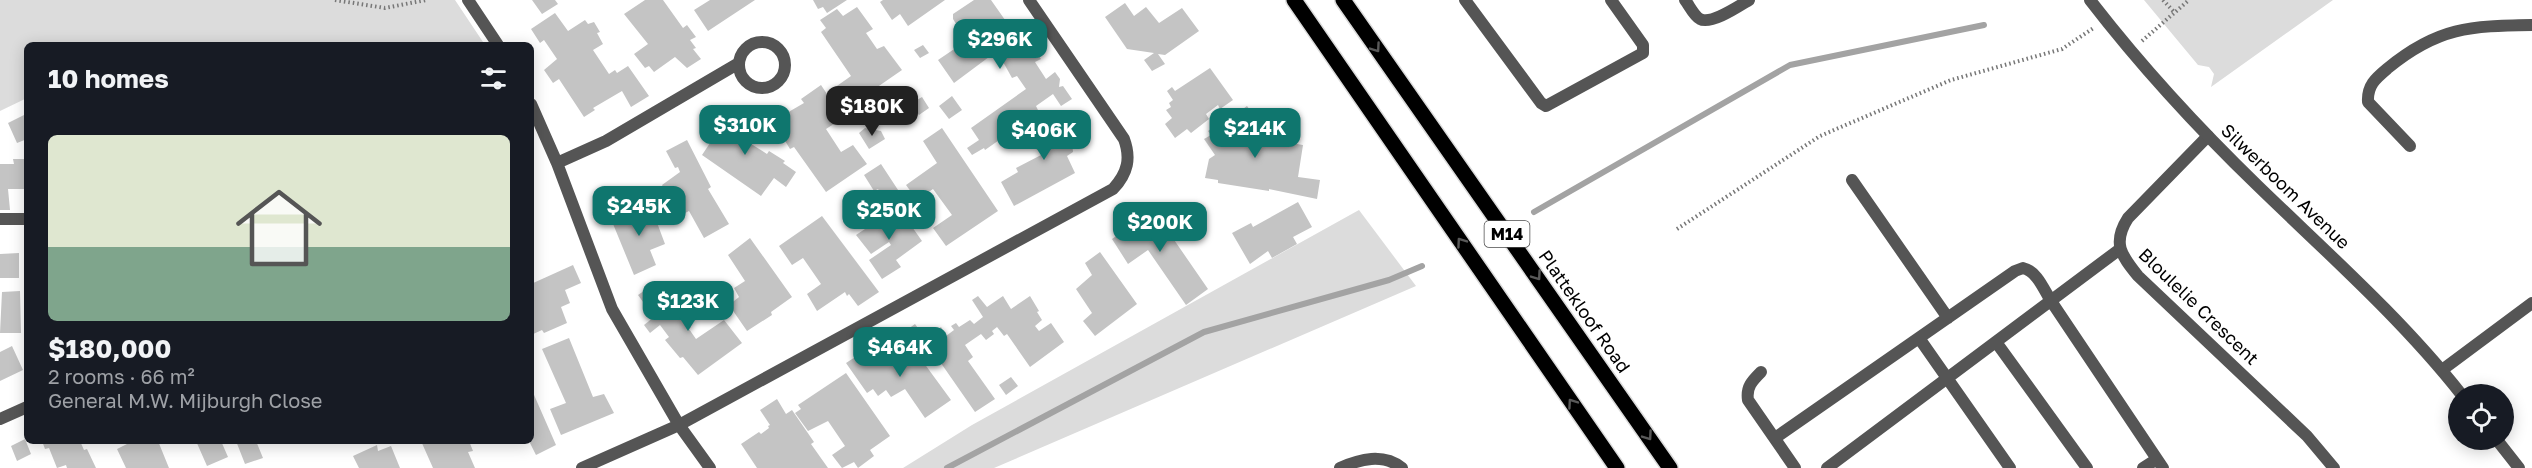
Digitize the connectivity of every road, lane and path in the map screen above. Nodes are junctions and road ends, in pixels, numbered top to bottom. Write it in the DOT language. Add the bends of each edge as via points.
graph roads {
  1 [pos="335,0"];
  2 [pos="426,0"];
  3 [pos="468,0"];
  4 [pos="1029,0"];
  5 [pos="1294,0"];
  6 [pos="1342,0"];
  7 [pos="1465,0"];
  8 [pos="1611,0"];
  9 [pos="1685,0"];
  10 [pos="1749,0"];
  11 [pos="2090,0"];
  12 [pos="2163,0"];
  13 [pos="2189,0"];
  14 [pos="2175,13"];
  15 [pos="2106,21"];
  16 [pos="2532,25"];
  17 [pos="496,42"];
  18 [pos="2132,50"];
  19 [pos="739,63"];
  20 [pos="534,111"];
  21 [pos="2208,136"];
  22 [pos="2410,146"];
  23 [pos="557,163"];
  24 [pos="1852,180"];
  25 [pos="0,219"];
  26 [pos="24,219"];
  27 [pos="1677,230"];
  28 [pos="2120,249"];
  29 [pos="2051,302"];
  30 [pos="2532,303"];
  31 [pos="1948,318"];
  32 [pos="1919,338"];
  33 [pos="1996,342"];
  34 [pos="2442,370"];
  35 [pos="1761,372"];
  36 [pos="1948,378"];
  37 [pos="2453,384"];
  38 [pos="24,408"];
  39 [pos="0,420"];
  40 [pos="679,425"];
  41 [pos="1775,438"];
  42 [pos="2505,450"];
  43 [pos="2160,464"];
  44 [pos="582,468"];
  45 [pos="710,468"];
  46 [pos="1340,468"];
  47 [pos="1402,468"];
  48 [pos="1617,468"];
  49 [pos="1670,468"];
  50 [pos="1796,468"];
  51 [pos="1827,468"];
  52 [pos="2010,468"];
  53 [pos="2087,468"];
  54 [pos="2144,468"];
  55 [pos="2334,468"];
  56 [pos="2519,468"];
  1 -- 2 [label="path" via="385,8"];
  3 -- 17 [label="street"];
  4 -- 40 [label="street" via="1124,139 1128,163 1119,183"];
  48 -- 5 [label="main road, M14, one-way"];
  6 -- 49 [label="main road, Plattekloof Road / M14, one-way"];
  7 -- 8 [label="street" via="1546,106 1643,53 1643,45"];
  9 -- 10 [label="street" via="1698,19 1703,20"];
  11 -- 15 [label="street, Silwerboom Avenue"];
  12 -- 14 [label="path"];
  13 -- 14 [label="path"];
  14 -- 18 [label="path"];
  15 -- 18 [label="street, Silwerboom Avenue"];
  15 -- 27 [label="path" via="2061,49 1951,80 1820,136"];
  16 -- 22 [label="street" via="2451,31 2422,44 2374,80 2368,102"];
  18 -- 21 [label="street, Silwerboom Avenue"];
  19 -- 23 [label="street" via="606,141"];
  20 -- 23 [label="street"];
  21 -- 28 [label="street, Bloulelie Crescent" via="2128,218 2120,230"];
  21 -- 34 [label="street, Silwerboom Avenue" via="2331,254"];
  23 -- 40 [label="street" via="612,309"];
  24 -- 31 [label="street"];
  25 -- 26 [label="street"];
  28 -- 29 [label="street"];
  28 -- 55 [label="street, Bloulelie Crescent" via="2138,276 2307,436"];
  29 -- 31 [label="street" via="2032,272 2023,268"];
  29 -- 33 [label="street"];
  29 -- 43 [label="street"];
  30 -- 34 [label="street"];
  31 -- 32 [label="street"];
  32 -- 36 [label="street"];
  32 -- 41 [label="street"];
  33 -- 36 [label="street"];
  33 -- 53 [label="street"];
  34 -- 37 [label="street, Silwerboom Avenue"];
  35 -- 41 [label="street" via="1748,389 1748,400"];
  36 -- 51 [label="street"];
  36 -- 52 [label="street"];
  38 -- 39 [label="street"];
  40 -- 44 [label="street"];
  40 -- 45 [label="street"];
  41 -- 50 [label="street"];
  42 -- 56 [label="street"];
  43 -- 54 [label="street"];
  46 -- 47 [label="street" via="1378,458"];
}
